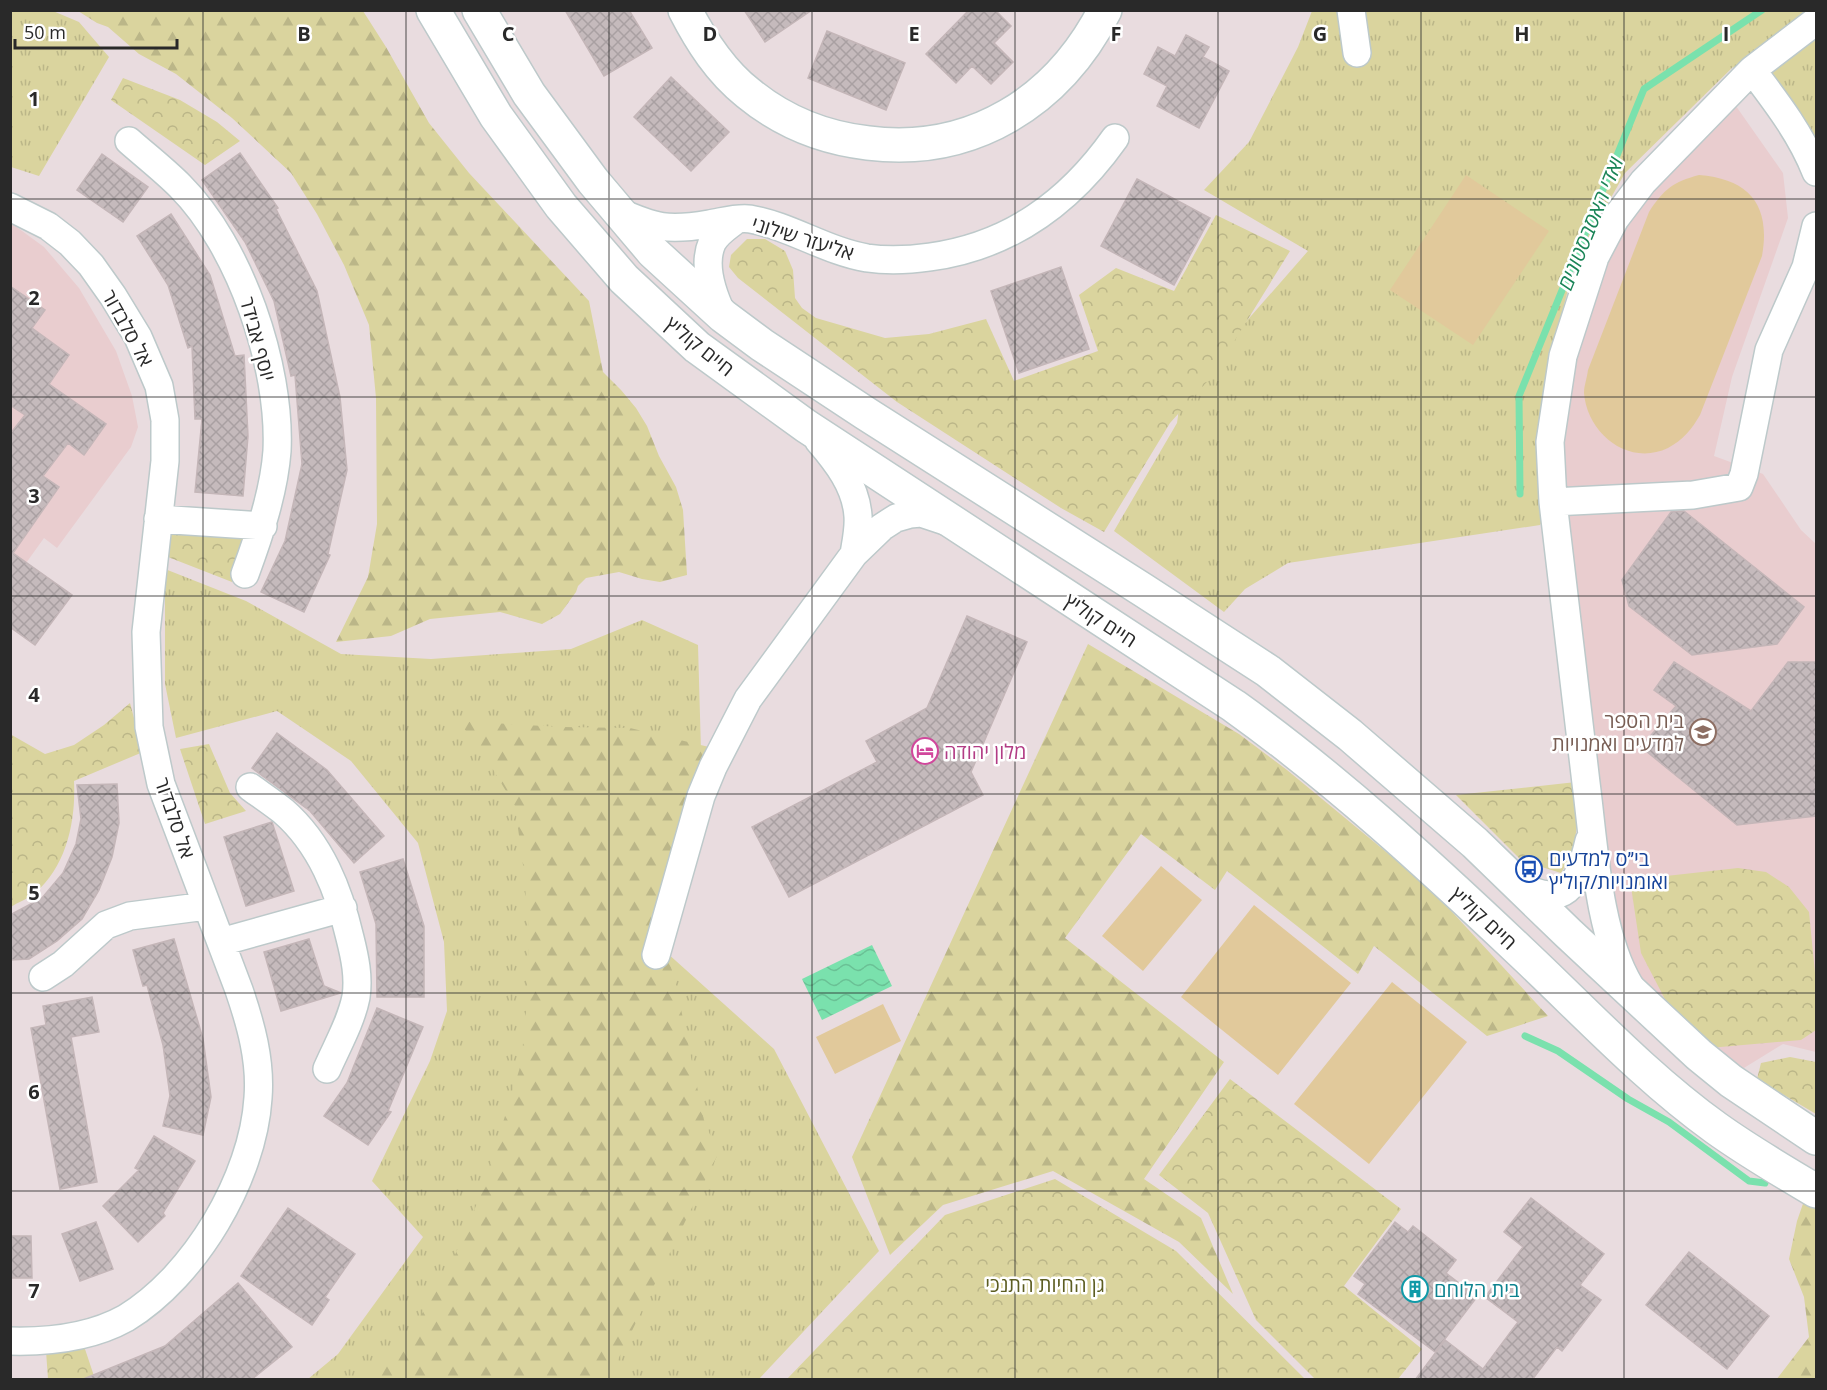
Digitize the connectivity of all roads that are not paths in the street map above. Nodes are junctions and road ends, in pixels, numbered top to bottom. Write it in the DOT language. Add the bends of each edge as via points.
graph roads {
  1 [pos="434,10"];
  2 [pos="479,10"];
  3 [pos="685,10"];
  4 [pos="1105,10"];
  5 [pos="1351,10"];
  6 [pos="1816,21"];
  7 [pos="1358,53"];
  8 [pos="1752,70"];
  9 [pos="1115,138"];
  10 [pos="129,141"];
  11 [pos="1816,172"];
  12 [pos="10,207"];
  13 [pos="617,211"];
  14 [pos="736,220"];
  15 [pos="1816,226"];
  16 [pos="723,316"];
  17 [pos="806,426"];
  18 [pos="1553,502"];
  19 [pos="158,519"];
  20 [pos="263,526"];
  21 [pos="960,528"];
  22 [pos="854,554"];
  23 [pos="244,574"];
  24 [pos="250,787"];
  25 [pos="1592,828"];
  26 [pos="1512,880"];
  27 [pos="207,906"];
  28 [pos="343,909"];
  29 [pos="221,942"];
  30 [pos="656,955"];
  31 [pos="43,977"];
  32 [pos="1636,996"];
  33 [pos="327,1069"];
  34 [pos="1816,1138"];
  35 [pos="1816,1191"];
  36 [pos="10,1341"];
  1 -- 17 [label="main road, חיים קוליץ" via="496,116 561,206 624,279 697,347"];
  2 -- 13 [label="main road, חיים קוליץ" via="529,94"];
  3 -- 4 [label="main road" via="712,56 748,93 776,112 811,130 843,140 892,146 933,144 978,131 1008,116 1056,80"];
  5 -- 7 [label="street"];
  6 -- 8 [label="street"];
  8 -- 11 [label="street" via="1806,146"];
  8 -- 18 [label="street" via="1643,182 1615,219 1595,257 1563,356 1551,442"];
  9 -- 14 [label="street, אליעזר שילוני" via="1097,164 1039,217 1008,235 953,253 904,261 867,258 763,222"];
  10 -- 20 [label="street, יוסף אבידר" via="181,187 207,218 249,297 261,336 277,420 276,452"];
  12 -- 19 [label="street, אל סלבדור" via="48,226 70,243 91,265 138,337 159,386 165,420"];
  13 -- 14 [label="street, אליעזר שילוני" via="648,225 673,229"];
  13 -- 16 [label="main road, חיים קוליץ" via="653,252"];
  14 -- 16 [label="street, אליעזר שילוני" via="712,243 708,259 713,297"];
  15 -- 18 [label="street" via="1806,267 1769,350 1739,488 1693,495"];
  16 -- 26 [label="main road, חיים קוליץ" via="865,413 1268,671 1394,773"];
  17 -- 21 [label="main road, חיים קוליץ"];
  17 -- 22 [label="street" via="837,463 854,496 858,516"];
  18 -- 25 [label="street"];
  19 -- 20 [label="street"];
  19 -- 27 [label="street, אל סלבדור" via="146,632 149,727 161,784"];
  20 -- 23 [label="street, יוסף אבידר"];
  21 -- 22 [label="street" via="936,517 910,514 882,527"];
  21 -- 35 [label="main road, חיים קוליץ" via="1273,734 1436,873 1679,1098 1740,1144"];
  22 -- 30 [label="street" via="748,699 713,767 701,796"];
  24 -- 28 [label="street" via="285,812 308,839 329,871"];
  25 -- 26 [label="street" via="1580,873 1567,891 1535,892"];
  25 -- 32 [label="street" via="1610,941"];
  26 -- 32 [label="main road, חיים קוליץ"];
  27 -- 29 [label="street, אל סלבדור"];
  27 -- 31 [label="street" via="130,916 106,926"];
  28 -- 29 [label="street"];
  28 -- 33 [label="street" via="357,976 356,998"];
  29 -- 36 [label="street, אל סלבדור" via="250,1023 258,1062 254,1133 227,1202 201,1244 174,1277 125,1318 64,1338"];
  32 -- 34 [label="main road, חיים קוליץ" via="1731,1081"];
}
